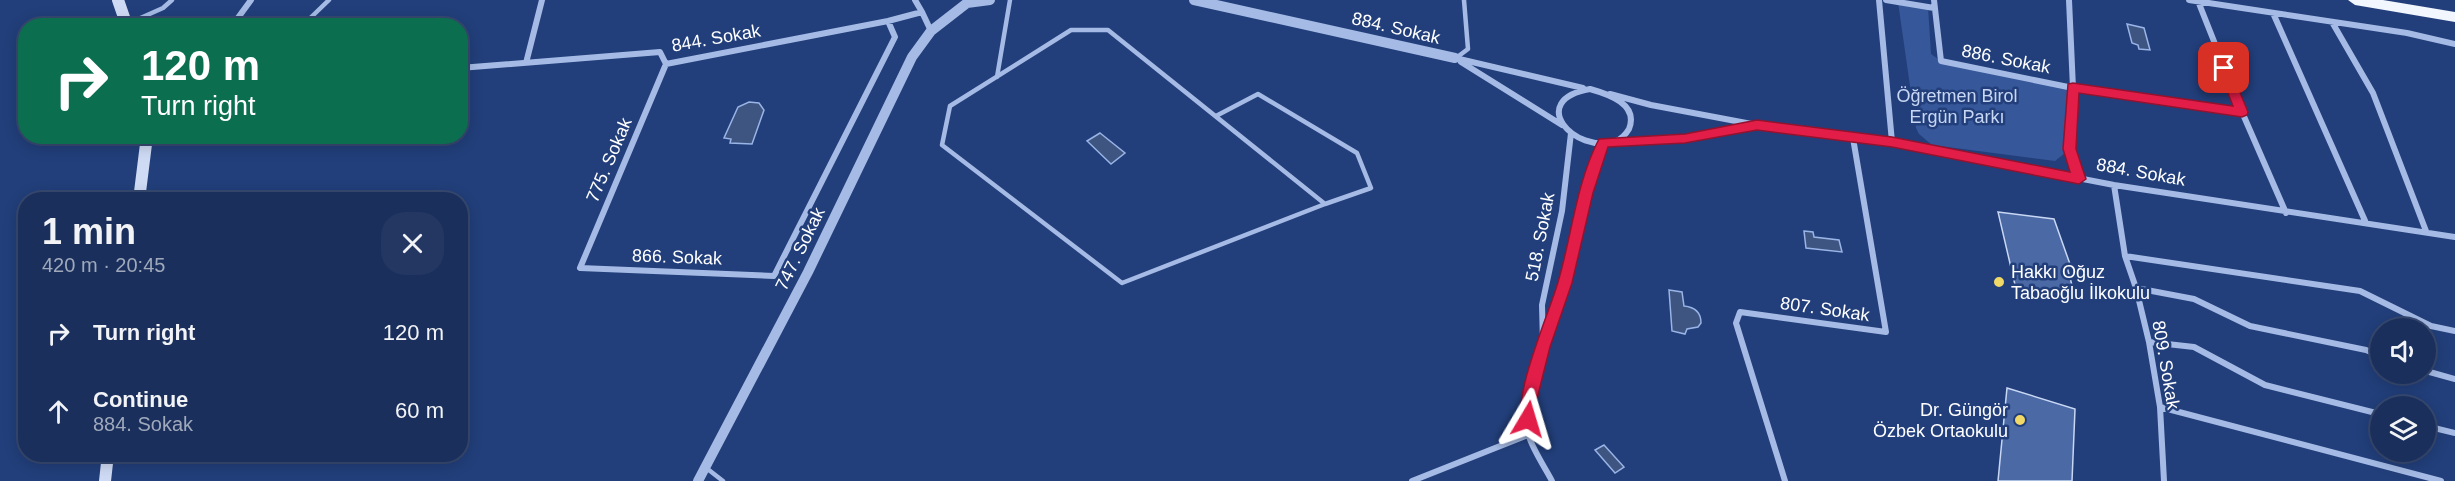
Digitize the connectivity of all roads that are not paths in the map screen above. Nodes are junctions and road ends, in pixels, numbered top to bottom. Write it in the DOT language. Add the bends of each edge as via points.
graph roads {
  1 [pos="118,0"];
  2 [pos="172,0"];
  3 [pos="251,0"];
  4 [pos="329,0"];
  5 [pos="542,0"];
  6 [pos="915,0"];
  7 [pos="990,0"];
  8 [pos="1010,0"];
  9 [pos="1194,0"];
  10 [pos="1464,0"];
  11 [pos="1879,0"];
  12 [pos="1886,0"];
  13 [pos="1934,0"];
  14 [pos="2069,0"];
  15 [pos="2189,0"];
  16 [pos="2355,0"];
  17 [pos="2198,1"];
  18 [pos="969,2"];
  19 [pos="1934,8"];
  20 [pos="922,12"];
  21 [pos="2273,13"];
  22 [pos="2455,17"];
  23 [pos="124,18"];
  24 [pos="142,18"];
  25 [pos="238,18"];
  26 [pos="310,18"];
  27 [pos="888,21"];
  28 [pos="2332,22"];
  29 [pos="931,32"];
  30 [pos="2455,44"];
  31 [pos="1455,58"];
  32 [pos="526,63"];
  33 [pos="666,64"];
  34 [pos="468,67"];
  35 [pos="997,77"];
  36 [pos="2073,88"];
  37 [pos="1590,89"];
  38 [pos="1610,94"];
  39 [pos="2242,112"];
  40 [pos="1216,117"];
  41 [pos="1757,125"];
  42 [pos="1564,127"];
  43 [pos="1571,133"];
  44 [pos="1853,138"];
  45 [pos="1613,141"];
  46 [pos="1892,142"];
  47 [pos="1603,143"];
  48 [pos="146,144"];
  49 [pos="2079,179"];
  50 [pos="2114,185"];
  51 [pos="140,192"];
  52 [pos="1325,204"];
  53 [pos="2286,213"];
  54 [pos="2366,224"];
  55 [pos="2426,231"];
  56 [pos="2455,237"];
  57 [pos="2125,256"];
  58 [pos="580,268"];
  59 [pos="2136,288"];
  60 [pos="2455,331"];
  61 [pos="2149,342"];
  62 [pos="1543,347"];
  63 [pos="2370,352"];
  64 [pos="2436,374"];
  65 [pos="2455,379"];
  66 [pos="2160,407"];
  67 [pos="2370,411"];
  68 [pos="2436,428"];
  69 [pos="2455,433"];
  70 [pos="1528,435"];
  71 [pos="107,462"];
  72 [pos="705,467"];
  73 [pos="105,481"];
  74 [pos="698,481"];
  75 [pos="723,481"];
  76 [pos="1412,481"];
  77 [pos="1552,481"];
  78 [pos="1785,481"];
  79 [pos="2164,481"];
  80 [pos="2440,481"];
  1 -- 23 [label="main road"];
  2 -- 24 [label="lane"];
  3 -- 25 [label="street"];
  4 -- 26 [label="lane"];
  5 -- 32 [label="street"];
  6 -- 20 [label="street"];
  7 -- 18 [label="street"];
  8 -- 35 [label="lane"];
  9 -- 31 [label="street, 884. Sokak"];
  10 -- 31 [label="lane" via="1468,49"];
  11 -- 46 [label="street"];
  12 -- 19 [label="street"];
  13 -- 19 [label="street"];
  14 -- 36 [label="street"];
  15 -- 17 [label="street"];
  16 -- 22 [label="highway"];
  17 -- 21 [label="street"];
  17 -- 39 [label="street"];
  18 -- 29 [label="street"];
  19 -- 36 [label="street, 886. Sokak" via="1941,62"];
  20 -- 27 [label="street, 844. Sokak"];
  20 -- 29 [label="street"];
  21 -- 28 [label="street"];
  21 -- 54 [label="street"];
  27 -- 33 [label="street, 844. Sokak"];
  27 -- 58 [label="street, 866. Sokak" via="895,37 774,276"];
  28 -- 30 [label="street"];
  28 -- 55 [label="street" via="2373,93"];
  29 -- 72 [label="street, 747. Sokak" via="912,57 808,272"];
  31 -- 37 [label="street, 884. Sokak"];
  31 -- 42 [label="street"];
  32 -- 33 [label="street, 844. Sokak" via="660,52"];
  32 -- 34 [label="street, 844. Sokak"];
  33 -- 58 [label="street, 775. Sokak"];
  35 -- 40 [label="lane" via="1071,30 1108,30"];
  35 -- 52 [label="lane" via="950,106 942,144 1122,283"];
  36 -- 39 [label="street, 886. Sokak"];
  36 -- 49 [label="street" via="2070,149"];
  37 -- 38 [label="street"];
  37 -- 42 [label="street" via="1579,90 1562,101 1558,109"];
  38 -- 41 [label="street, 884. Sokak"];
  38 -- 45 [label="street" via="1627,106 1632,123 1629,131"];
  39 -- 53 [label="street"];
  40 -- 52 [label="lane"];
  40 -- 52 [label="lane" via="1258,94 1357,153 1371,188"];
  41 -- 44 [label="street, 884. Sokak"];
  41 -- 45 [label="street" via="1685,139"];
  42 -- 43 [label="street"];
  43 -- 47 [label="street"];
  43 -- 62 [label="street, 518. Sokak" via="1562,211 1542,305"];
  44 -- 46 [label="street, 884. Sokak"];
  44 -- 78 [label="street, 807. Sokak" via="1886,332 1740,312 1736,323"];
  45 -- 47 [label="street"];
  46 -- 49 [label="street, 884. Sokak"];
  47 -- 62 [label="street, 518. Sokak" via="1565,283"];
  48 -- 51 [label="main road"];
  49 -- 50 [label="street, 884. Sokak"];
  50 -- 53 [label="street, 884. Sokak"];
  50 -- 57 [label="street, 809. Sokak"];
  53 -- 54 [label="street, 884. Sokak"];
  54 -- 55 [label="street, 884. Sokak"];
  55 -- 56 [label="street, 884. Sokak"];
  57 -- 59 [label="street, 809. Sokak"];
  57 -- 60 [label="street" via="2360,291 2431,326"];
  59 -- 61 [label="street, 809. Sokak"];
  59 -- 63 [label="street" via="2194,299 2250,326"];
  61 -- 66 [label="street, 809. Sokak"];
  61 -- 67 [label="street" via="2194,346 2265,385"];
  62 -- 70 [label="street, 518. Sokak" via="1528,403"];
  64 -- 65 [label="street"];
  66 -- 79 [label="street, 809. Sokak"];
  66 -- 80 [label="street"];
  68 -- 69 [label="street"];
  70 -- 76 [label="street"];
  70 -- 77 [label="street, 518. Sokak"];
  71 -- 73 [label="main road"];
  72 -- 74 [label="street, 747. Sokak"];
  72 -- 75 [label="lane"];
}
